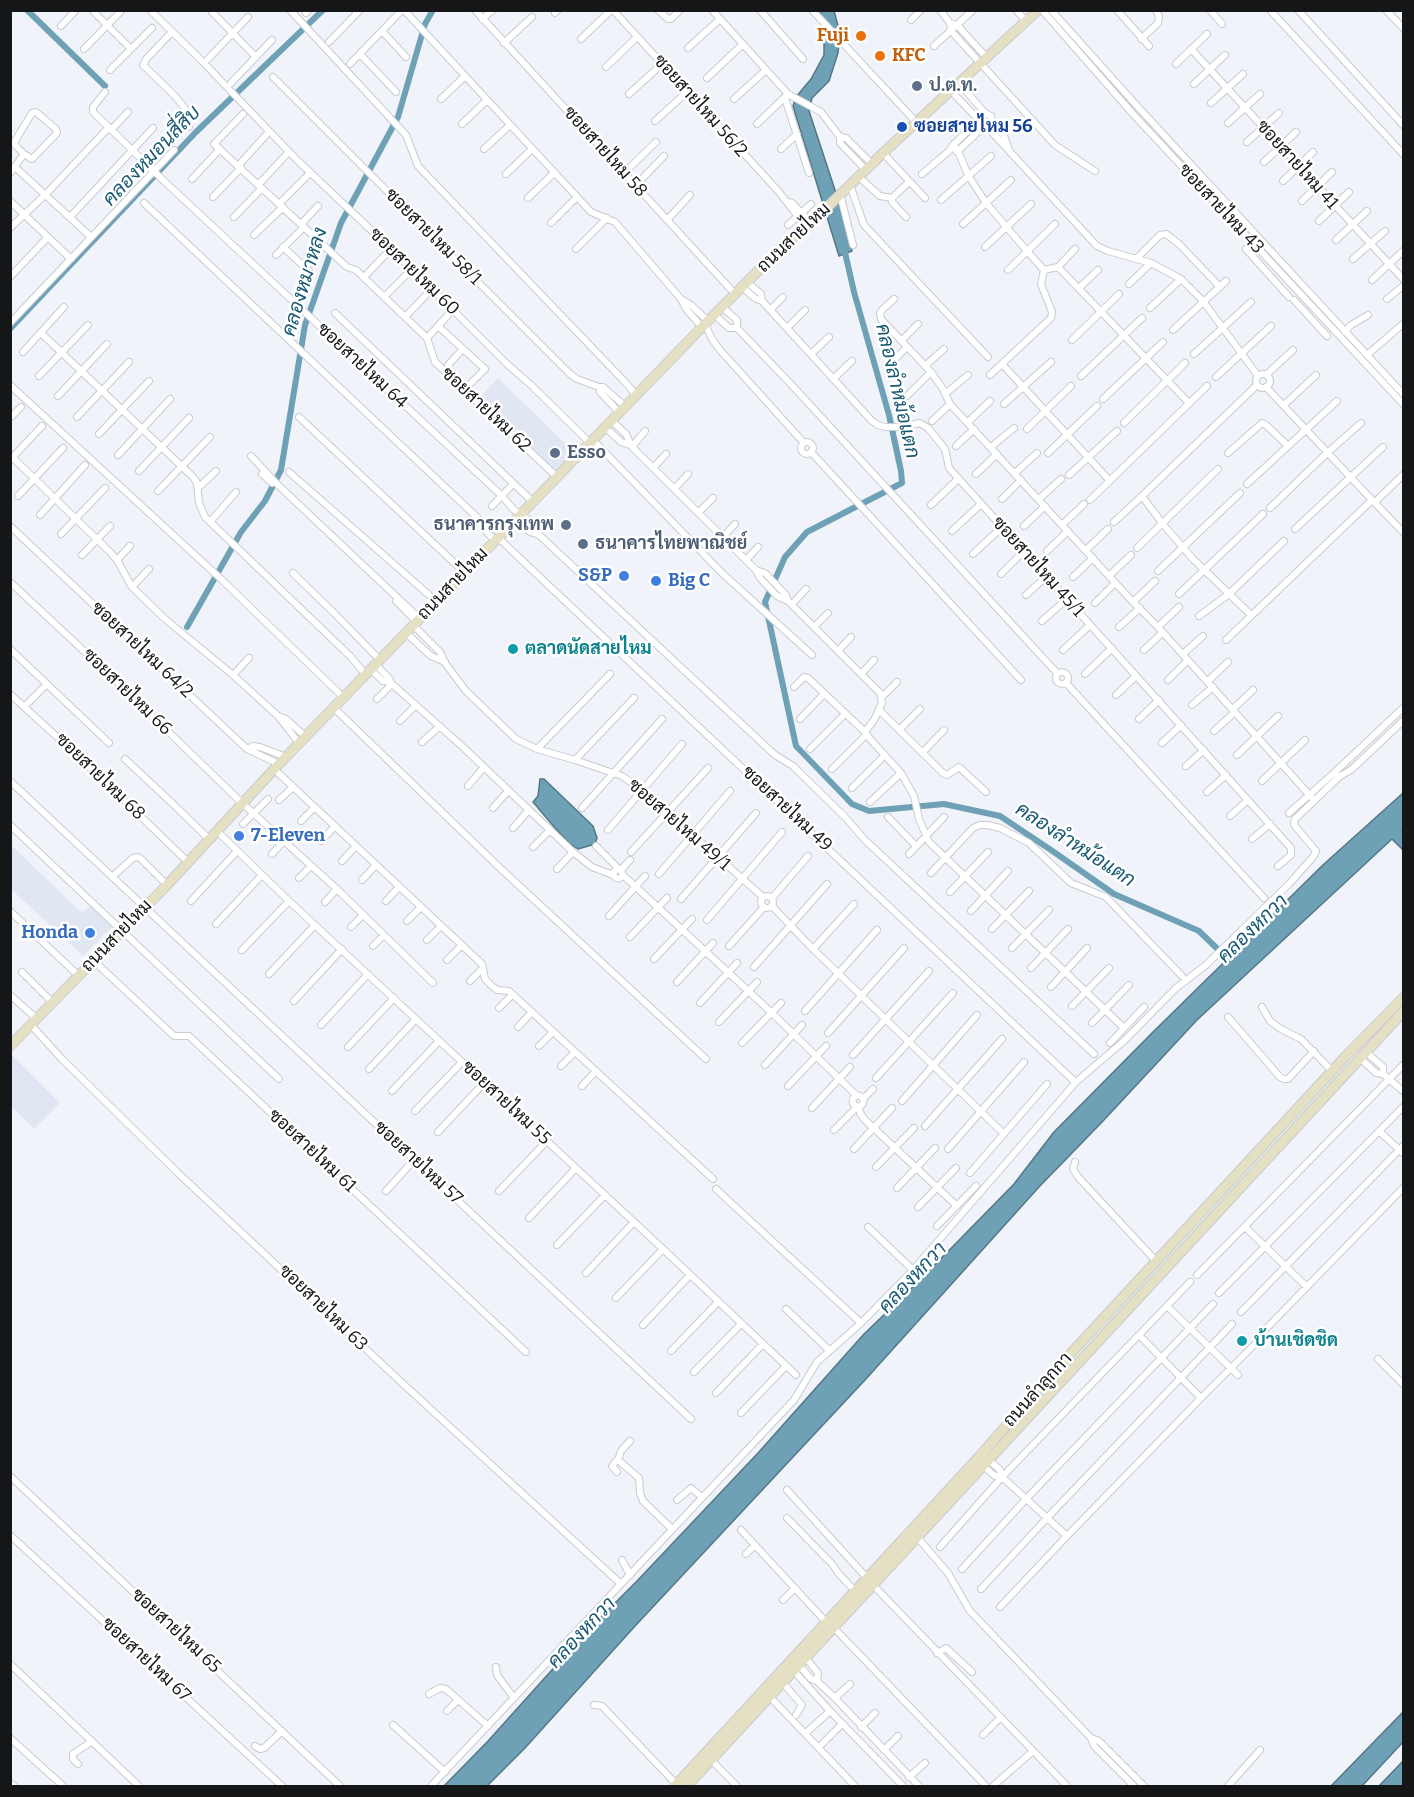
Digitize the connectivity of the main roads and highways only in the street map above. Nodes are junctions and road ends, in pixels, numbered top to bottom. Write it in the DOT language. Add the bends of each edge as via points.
graph roads {
  1 [pos="1032,14"];
  2 [pos="1404,997"];
  3 [pos="1404,1011"];
  4 [pos="10,1046"];
  5 [pos="1106,1316"];
  6 [pos="1114,1324"];
  7 [pos="870,1581"];
  8 [pos="830,1625"];
  9 [pos="676,1786"];
  10 [pos="687,1786"];
  1 -- 4 [label="main road, ถนนสายไหม" via="707,321 517,514 499,538"];
  2 -- 5 [label="main road, ถนนลำลูกกา"];
  3 -- 6 [label="main road, ถนนลำลูกกา"];
  5 -- 6 [label="main road"];
  5 -- 7 [label="main road, ถนนลำลูกกา"];
  6 -- 7 [label="main road, ถนนลำลูกกา" via="917,1537"];
  7 -- 8 [label="main road, ถนนลำลูกกา"];
  7 -- 8 [label="main road, ถนนลำลูกกา" via="855,1591"];
  8 -- 9 [label="main road, ถนนลำลูกกา"];
  8 -- 10 [label="main road, ถนนลำลูกกา" via="800,1665"];
}
